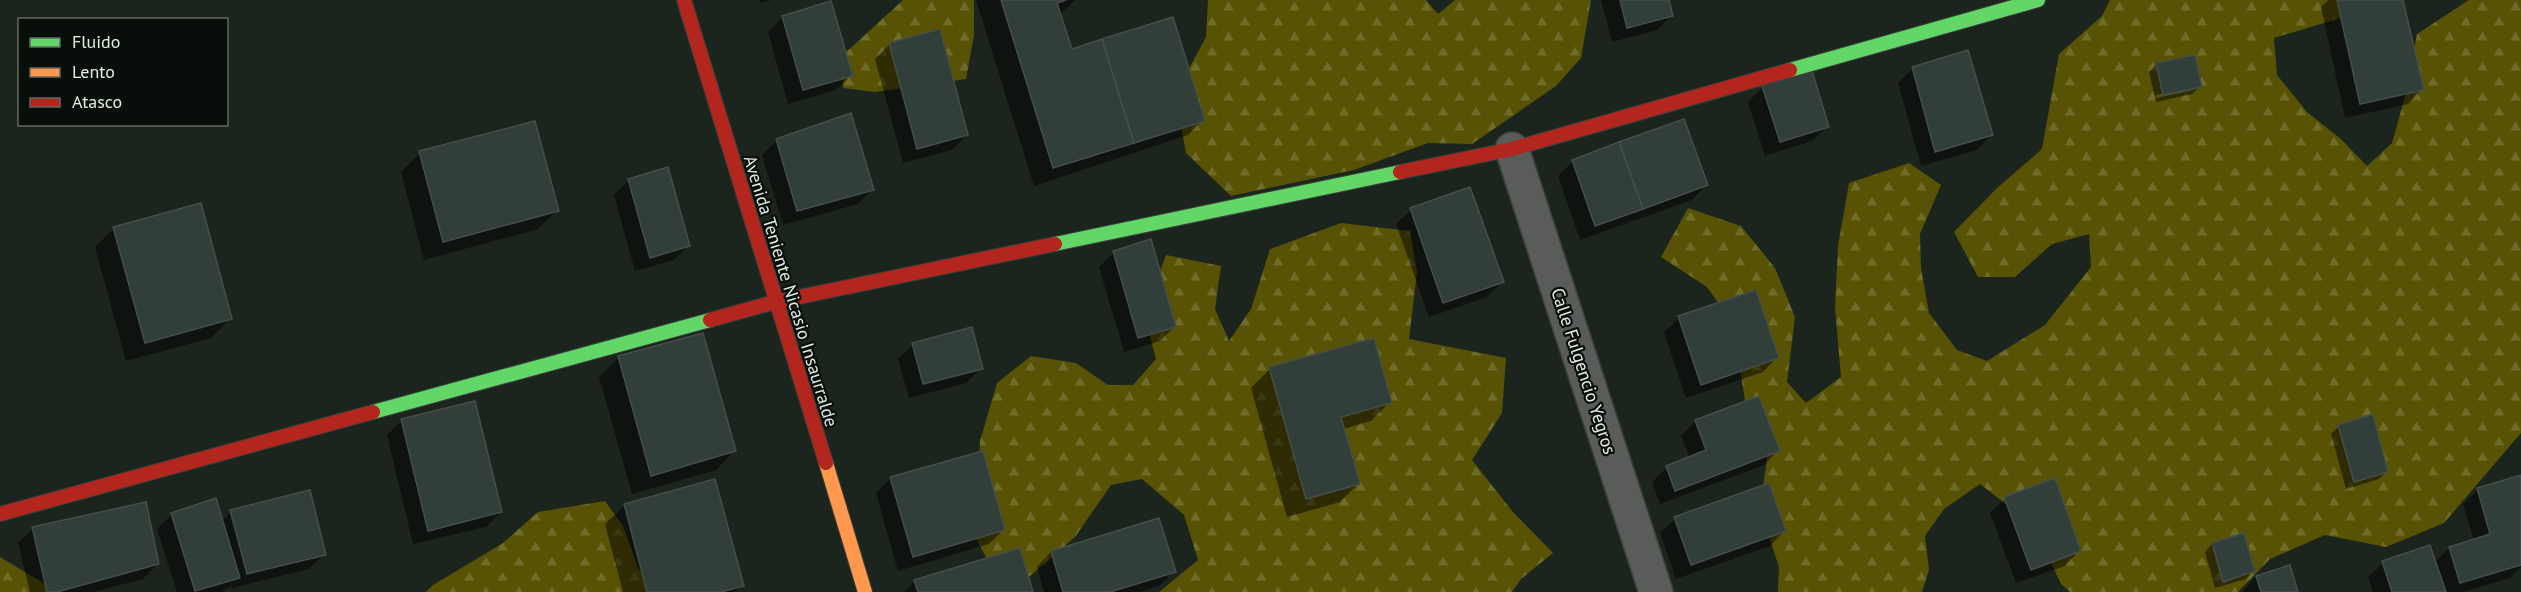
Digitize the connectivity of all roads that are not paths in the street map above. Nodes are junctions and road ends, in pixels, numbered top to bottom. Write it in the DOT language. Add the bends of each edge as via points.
graph roads {
  1 [pos="684,0"];
  2 [pos="2038,0"];
  3 [pos="1512,149"];
  4 [pos="776,302"];
  5 [pos="0,514"];
  6 [pos="865,592"];
  7 [pos="1656,592"];
  1 -- 4 [label="street, Avenida Teniente Nicasio Insaurralde"];
  2 -- 3 [label="street"];
  3 -- 4 [label="street"];
  3 -- 7 [label="street, Calle Fulgencio Yegros"];
  4 -- 5 [label="street"];
  4 -- 6 [label="street, Avenida Teniente Nicasio Insaurralde"];
}
